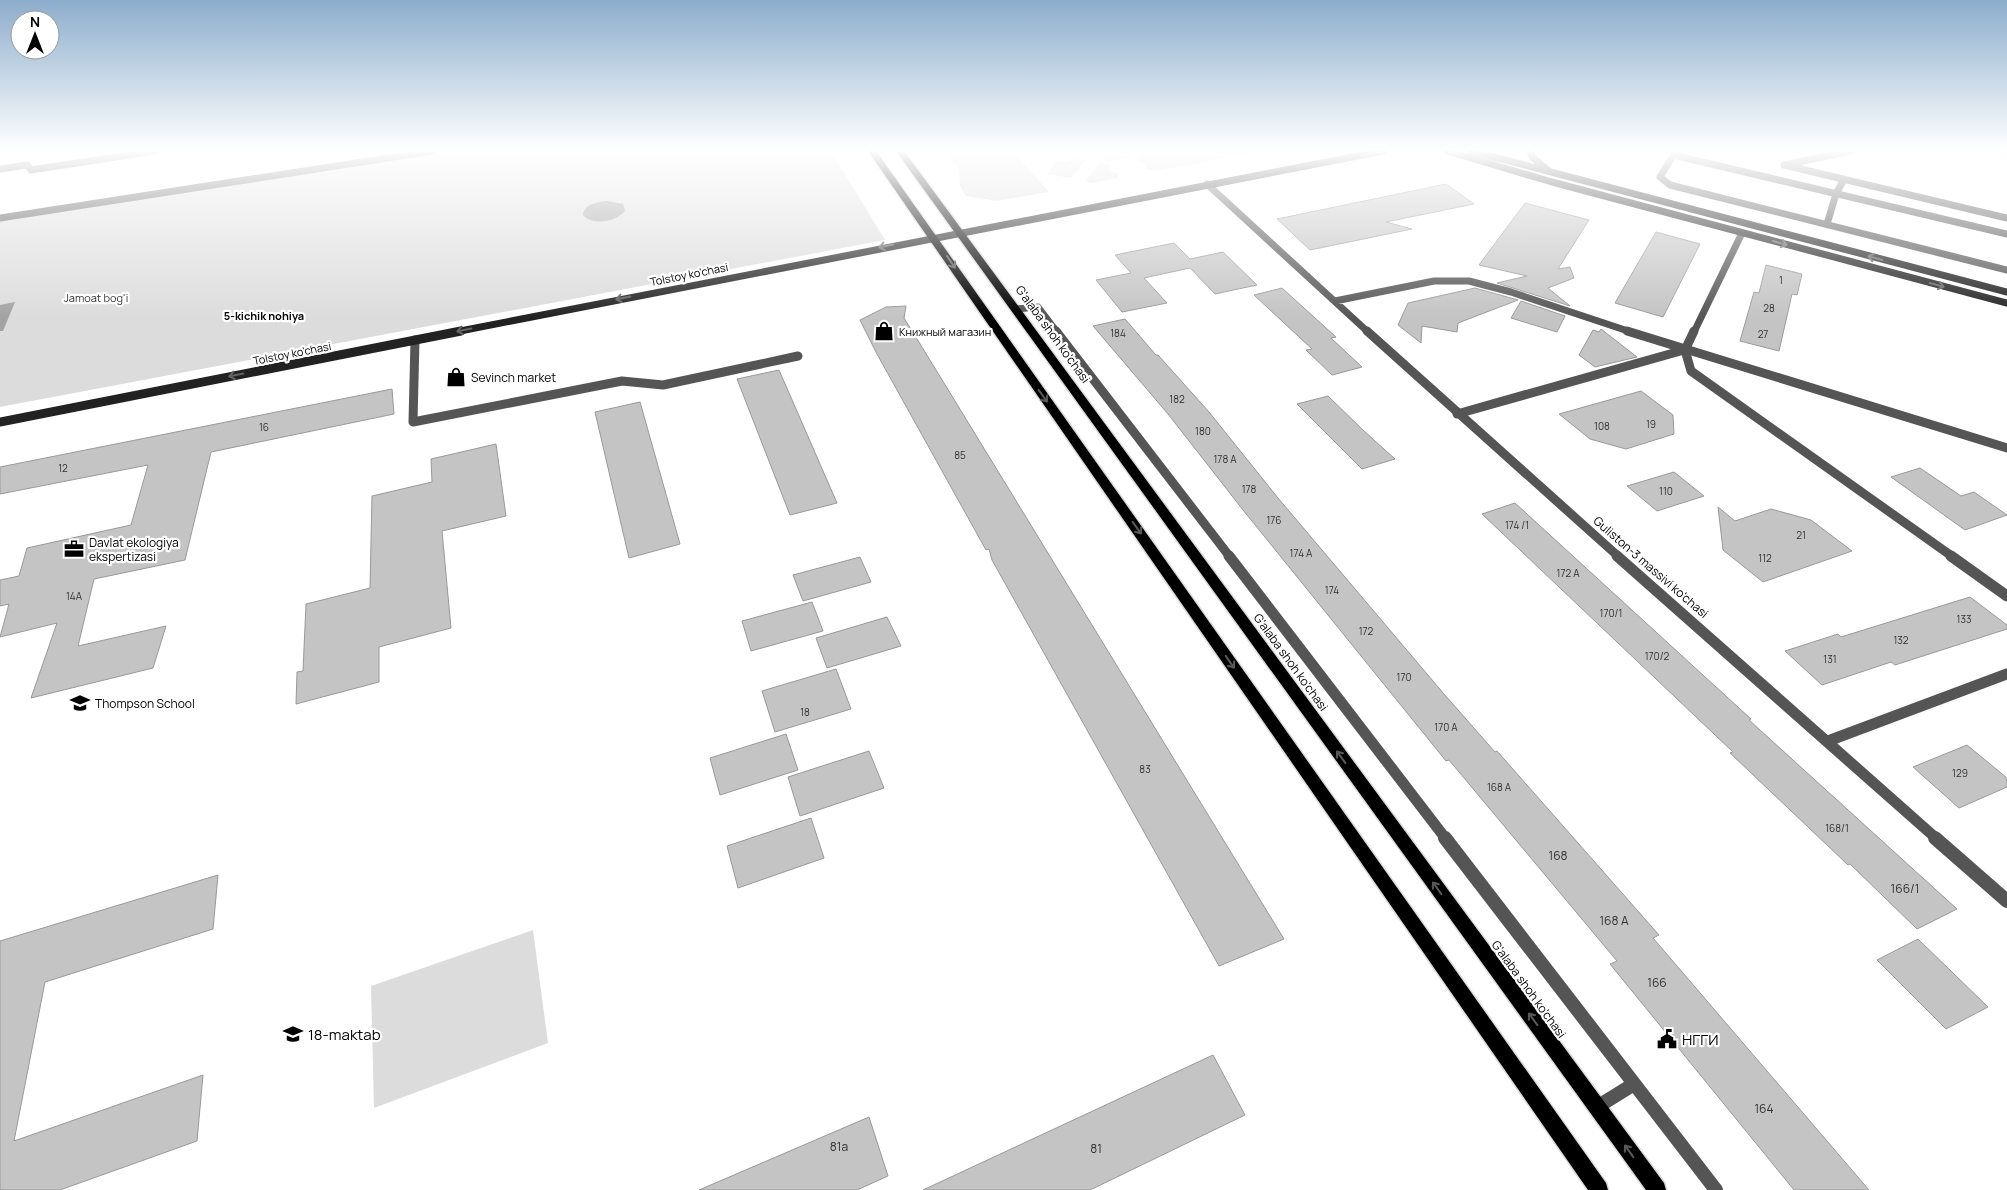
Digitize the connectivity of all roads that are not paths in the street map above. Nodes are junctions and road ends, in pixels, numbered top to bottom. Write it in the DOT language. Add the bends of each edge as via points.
graph roads {
  1 [pos="74,207"];
  2 [pos="912,207"];
  3 [pos="941,207"];
  4 [pos="1091,207"];
  5 [pos="1231,207"];
  6 [pos="1647,207"];
  7 [pos="1680,207"];
  8 [pos="1757,207"];
  9 [pos="1832,207"];
  10 [pos="1890,207"];
  11 [pos="1959,207"];
  12 [pos="0,218"];
  13 [pos="2007,218"];
  14 [pos="1827,224"];
  15 [pos="960,232"];
  16 [pos="1742,233"];
  17 [pos="2007,234"];
  18 [pos="934,237"];
  19 [pos="2007,270"];
  20 [pos="2007,292"];
  21 [pos="1335,301"];
  22 [pos="2007,303"];
  23 [pos="1016,309"];
  24 [pos="415,340"];
  25 [pos="1685,350"];
  26 [pos="798,356"];
  27 [pos="1457,414"];
  28 [pos="0,422"];
  29 [pos="2007,448"];
  30 [pos="2007,596"];
  31 [pos="2007,674"];
  32 [pos="1828,741"];
  33 [pos="2007,901"];
  34 [pos="1634,1084"];
  35 [pos="1597,1107"];
  36 [pos="1599,1190"];
  37 [pos="1657,1190"];
  38 [pos="1716,1190"];
  1 -- 12 [label="street"];
  2 -- 18 [label="main road"];
  3 -- 15 [label="main road, G'alaba shoh ko'chasi"];
  4 -- 15 [label="street, Tolstoy ko'chasi"];
  5 -- 21 [label="street, Guliston-3 massivi ko'chasi"];
  6 -- 16 [label="street"];
  20 -- 7 [label="street, one-way"];
  8 -- 14 [label="street"];
  9 -- 14 [label="street"];
  10 -- 17 [label="street"];
  11 -- 13 [label="street"];
  14 -- 19 [label="street"];
  15 -- 18 [label="street, Tolstoy ko'chasi"];
  15 -- 23 [label="main road, G'alaba shoh ko'chasi"];
  16 -- 22 [label="street, one-way"];
  16 -- 25 [label="street"];
  18 -- 24 [label="street, Tolstoy ko'chasi, one-way"];
  18 -- 36 [label="main road, one-way" via="1016,360"];
  21 -- 25 [label="street" via="1426,282 1469,281"];
  21 -- 27 [label="street, Guliston-3 massivi ko'chasi"];
  23 -- 34 [label="street" via="1038,307"];
  35 -- 23 [label="main road, G'alaba shoh ko'chasi, one-way"];
  24 -- 26 [label="street" via="413,422 622,381 662,385"];
  24 -- 28 [label="street, Tolstoy ko'chasi, one-way"];
  25 -- 27 [label="street"];
  25 -- 29 [label="street"];
  25 -- 30 [label="street" via="1691,371"];
  27 -- 32 [label="street, Guliston-3 massivi ko'chasi"];
  31 -- 32 [label="street"];
  32 -- 33 [label="street, Guliston-3 massivi ko'chasi"];
  34 -- 35 [label="street"];
  34 -- 38 [label="street"];
  37 -- 35 [label="main road, G'alaba shoh ko'chasi, one-way"];
}
